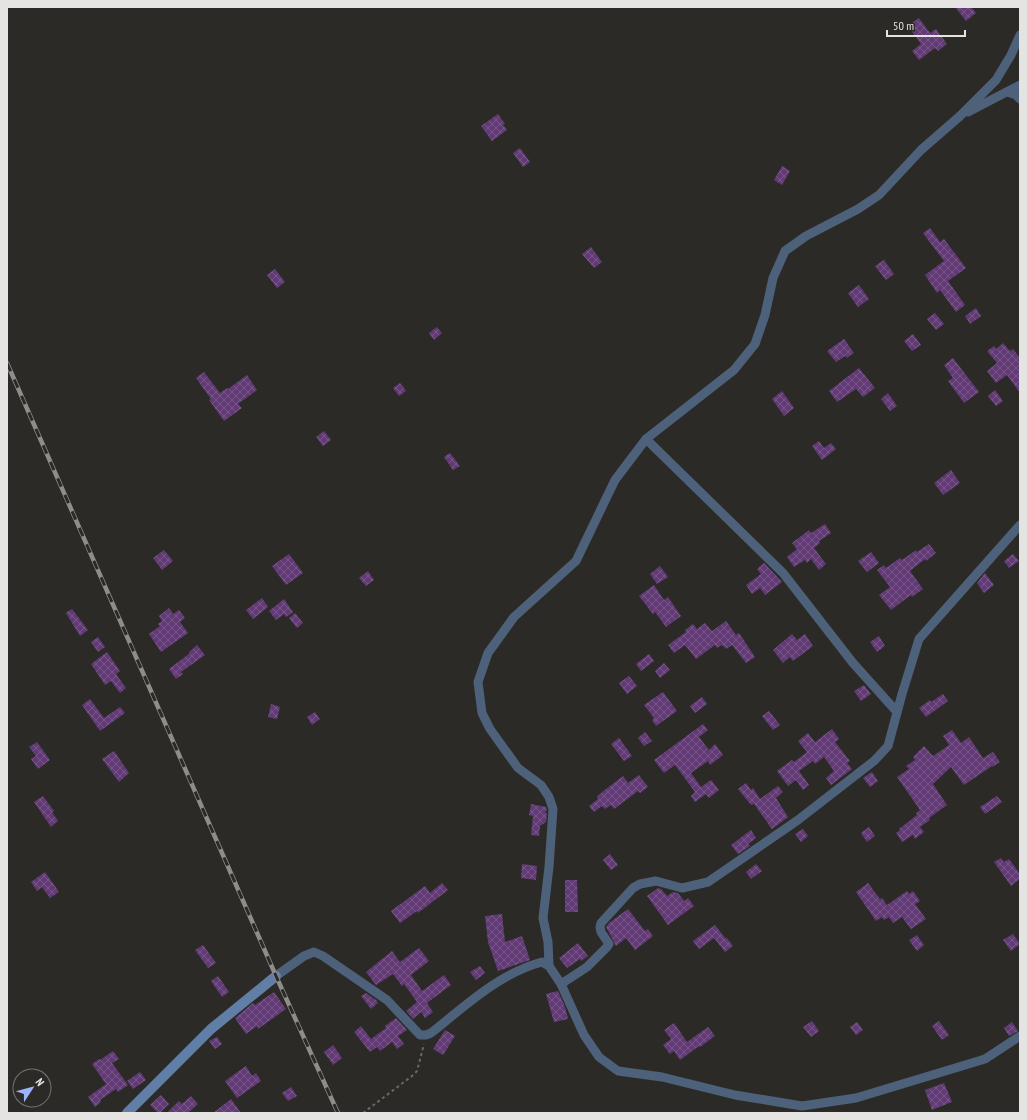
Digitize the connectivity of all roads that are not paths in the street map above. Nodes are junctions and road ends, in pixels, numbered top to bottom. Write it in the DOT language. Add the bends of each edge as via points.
graph roads {
  1 [pos="1020,36"];
  2 [pos="1020,85"];
  3 [pos="1008,92"];
  4 [pos="1020,99"];
  5 [pos="960,116"];
  6 [pos="646,439"];
  7 [pos="1020,525"];
  8 [pos="897,712"];
  9 [pos="549,966"];
  10 [pos="276,976"];
  11 [pos="561,984"];
  12 [pos="1020,1036"];
  13 [pos="127,1113"];
  1 -- 5 [label="street" via="996,80"];
  2 -- 3 [label="street"];
  3 -- 4 [label="street"];
  3 -- 5 [label="street"];
  5 -- 6 [label="street" via="921,150 879,195 806,236 785,251 773,278 765,315 755,344 734,370"];
  6 -- 8 [label="street" via="783,573 853,662"];
  6 -- 9 [label="street" via="615,480 576,561 514,617 488,653 478,682 482,713 490,729 518,768 541,785 553,809 543,918"];
  7 -- 8 [label="street" via="919,639"];
  8 -- 11 [label="street" via="888,746 874,761 798,820 708,882 682,888 656,881 633,888 601,923 600,927 609,944 607,947 587,967"];
  9 -- 10 [label="street" via="542,962 528,965 497,983 426,1035 420,1035 387,1000 314,952"];
  9 -- 11 [label="street"];
  10 -- 13 [label="street" via="211,1029"];
  11 -- 12 [label="street" via="584,1035 600,1057 618,1071 662,1077 735,1095 802,1106 856,1098 985,1059"];
}
